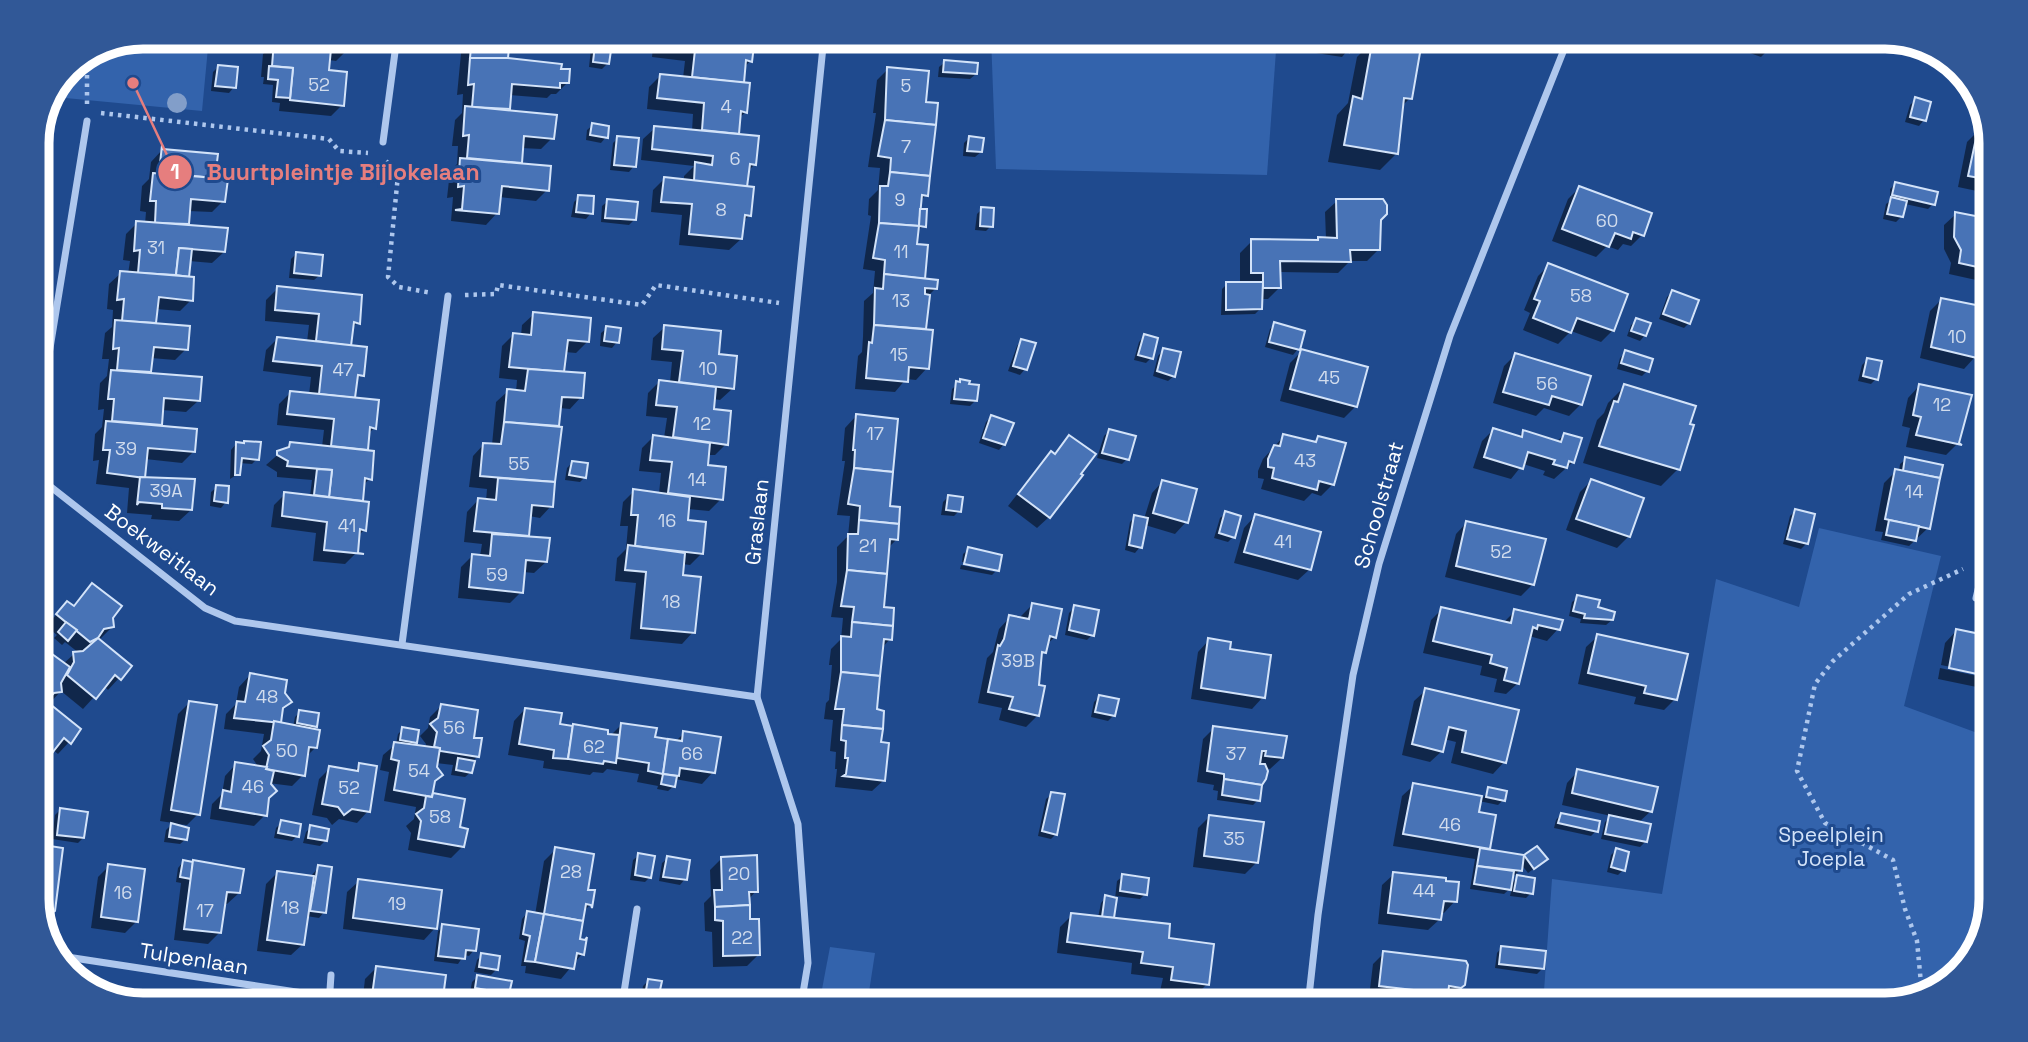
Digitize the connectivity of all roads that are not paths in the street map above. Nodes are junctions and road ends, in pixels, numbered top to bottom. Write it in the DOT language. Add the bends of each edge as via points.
graph roads {
  1 [pos="395,49"];
  2 [pos="823,49"];
  3 [pos="1564,49"];
  4 [pos="86,121"];
  5 [pos="383,142"];
  6 [pos="447,296"];
  7 [pos="49,353"];
  8 [pos="49,484"];
  9 [pos="1979,586"];
  10 [pos="1976,598"];
  11 [pos="402,644"];
  12 [pos="757,697"];
  13 [pos="637,909"];
  14 [pos="70,958"];
  15 [pos="331,975"];
  16 [pos="281,993"];
  17 [pos="330,993"];
  18 [pos="624,993"];
  19 [pos="803,993"];
  20 [pos="1309,993"];
  1 -- 5 [label="street"];
  2 -- 12 [label="street, Graslaan"];
  3 -- 20 [label="street, Schoolstraat" via="1450,336 1379,564 1353,675"];
  4 -- 7 [label="street"];
  6 -- 11 [label="street"];
  8 -- 11 [label="street, Boekweitlaan" via="205,608 235,621"];
  9 -- 10 [label="street"];
  11 -- 12 [label="street, Boekweitlaan"];
  12 -- 19 [label="street, Graslaan" via="798,824 808,963"];
  13 -- 18 [label="street"];
  14 -- 16 [label="street, Tulpenlaan"];
  15 -- 17 [label="street, Tulpenlaan"];
}
